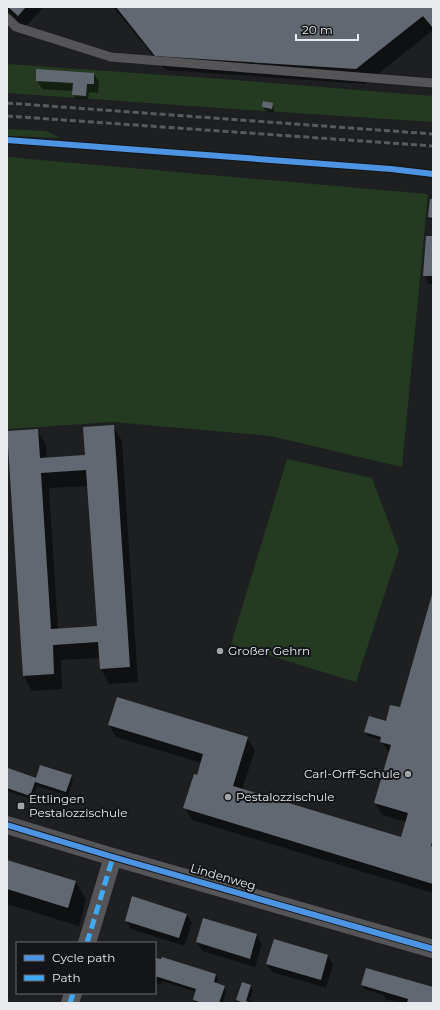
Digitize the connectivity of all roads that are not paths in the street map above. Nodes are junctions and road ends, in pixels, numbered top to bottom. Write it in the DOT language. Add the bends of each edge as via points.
graph roads {
  1 [pos="7,18"];
  2 [pos="433,83"];
  3 [pos="7,825"];
  4 [pos="112,857"];
  5 [pos="87,942"];
  6 [pos="433,949"];
  1 -- 2 [label="lane" via="16,27 111,57"];
  3 -- 4 [label="street, Lindenweg"];
  4 -- 5 [label="street"];
  4 -- 6 [label="street, Lindenweg"];
}
